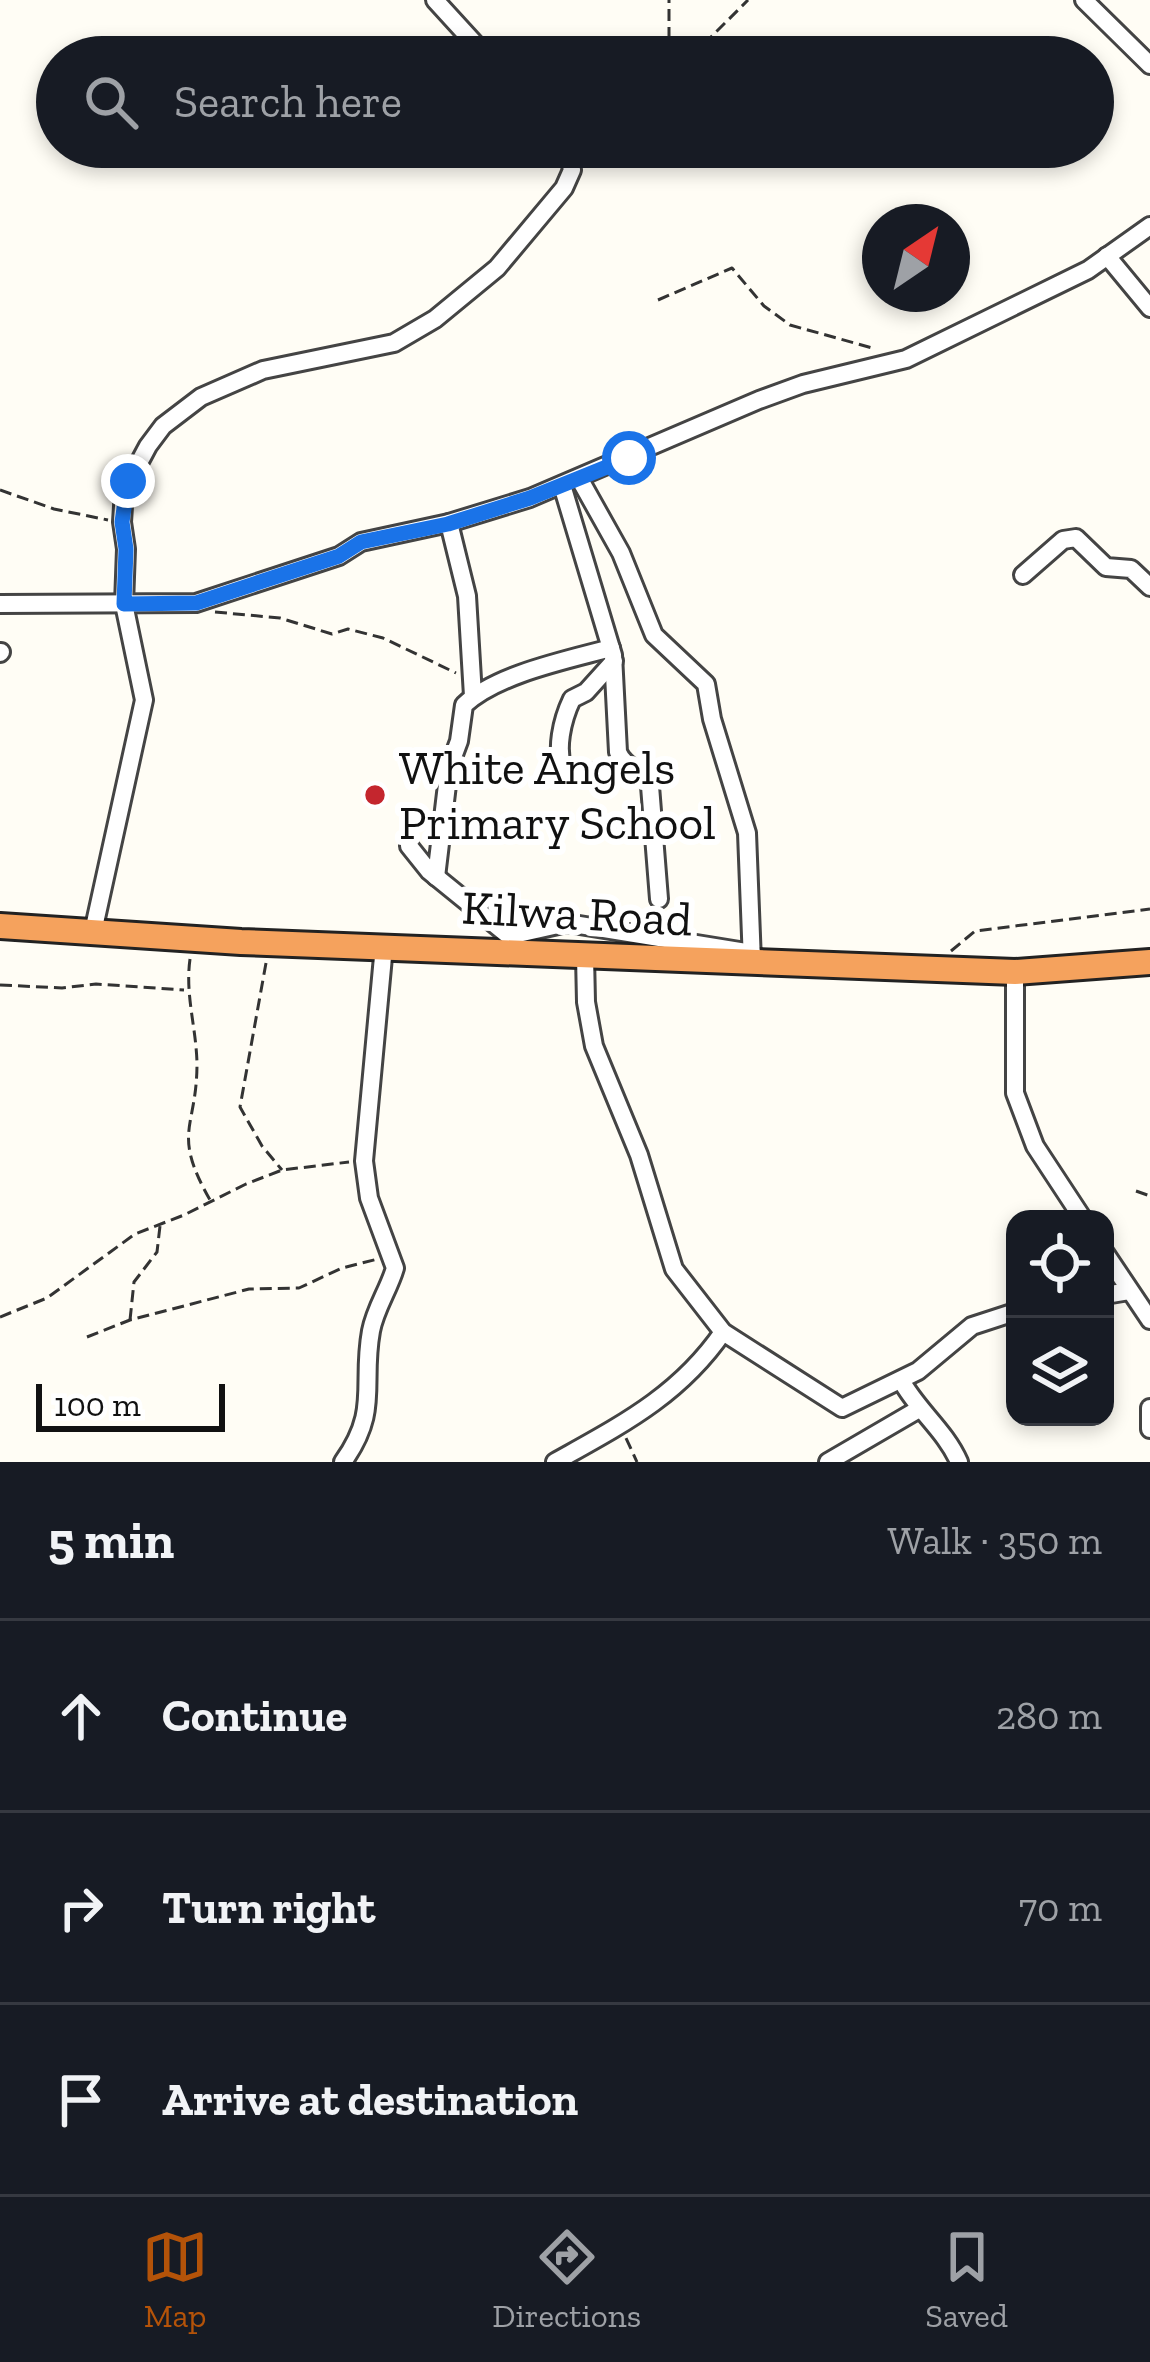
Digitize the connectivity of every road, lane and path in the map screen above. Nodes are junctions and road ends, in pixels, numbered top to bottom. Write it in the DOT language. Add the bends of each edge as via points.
graph roads {
  1 [pos="435,0"];
  2 [pos="669,0"];
  3 [pos="748,0"];
  4 [pos="1084,0"];
  5 [pos="468,36"];
  6 [pos="669,36"];
  7 [pos="712,36"];
  8 [pos="1150,65"];
  9 [pos="572,168"];
  10 [pos="1150,226"];
  11 [pos="1107,256"];
  12 [pos="658,300"];
  13 [pos="1150,308"];
  14 [pos="906,359"];
  15 [pos="570,482"];
  16 [pos="0,490"];
  17 [pos="122,522"];
  18 [pos="448,524"];
  19 [pos="1023,575"];
  20 [pos="1150,587"];
  21 [pos="0,604"];
  22 [pos="124,604"];
  23 [pos="178,605"];
  24 [pos="612,654"];
  25 [pos="472,688"];
  26 [pos="637,772"];
  27 [pos="410,846"];
  28 [pos="436,877"];
  29 [pos="659,898"];
  30 [pos="1150,909"];
  31 [pos="0,926"];
  32 [pos="93,932"];
  33 [pos="193,939"];
  34 [pos="271,943"];
  35 [pos="384,946"];
  36 [pos="585,956"];
  37 [pos="752,958"];
  38 [pos="1150,962"];
  39 [pos="945,969"];
  40 [pos="1015,972"];
  41 [pos="0,985"];
  42 [pos="186,990"];
  43 [pos="364,1161"];
  44 [pos="282,1169"];
  45 [pos="1136,1191"];
  46 [pos="1150,1196"];
  47 [pos="211,1201"];
  48 [pos="1076,1210"];
  49 [pos="160,1224"];
  50 [pos="391,1255"];
  51 [pos="1114,1267"];
  52 [pos="1129,1291"];
  53 [pos="1114,1294"];
  54 [pos="1006,1315"];
  55 [pos="1,1316"];
  56 [pos="130,1320"];
  57 [pos="1150,1320"];
  58 [pos="723,1332"];
  59 [pos="87,1336"];
  60 [pos="901,1380"];
  61 [pos="920,1408"];
  62 [pos="1150,1408"];
  63 [pos="620,1426"];
  64 [pos="1150,1429"];
  65 [pos="344,1462"];
  66 [pos="555,1462"];
  67 [pos="637,1462"];
  68 [pos="828,1462"];
  69 [pos="959,1462"];
  1 -- 5 [label="street"];
  2 -- 6 [label="path"];
  3 -- 7 [label="path"];
  4 -- 8 [label="street"];
  9 -- 17 [label="street" via="564,188 478,286 436,319 394,343 263,370 190,404 148,446 124,491"];
  10 -- 11 [label="street"];
  11 -- 13 [label="street"];
  11 -- 14 [label="street"];
  12 -- 14 [label="path" via="732,268 790,325"];
  14 -- 15 [label="street" via="758,400"];
  15 -- 18 [label="street"];
  15 -- 24 [label="street"];
  15 -- 37 [label="street" via="621,554 654,635 706,684 747,833"];
  16 -- 17 [label="path"];
  17 -- 22 [label="street"];
  18 -- 23 [label="street" via="361,542 294,572"];
  18 -- 25 [label="street" via="467,596"];
  19 -- 20 [label="street" via="1076,538 1106,567 1130,569"];
  21 -- 22 [label="street"];
  22 -- 23 [label="street"];
  22 -- 32 [label="street" via="144,700"];
  23 -- 25 [label="path" via="383,638"];
  24 -- 25 [label="street"];
  24 -- 26 [label="street" via="618,752"];
  24 -- 26 [label="street" via="572,699 560,765 574,773"];
  25 -- 28 [label="street" via="449,768"];
  26 -- 29 [label="street" via="650,786"];
  27 -- 28 [label="street"];
  28 -- 37 [label="street" via="508,936 567,923"];
  30 -- 39 [label="path" via="975,931 951,951"];
  31 -- 32 [label="highway, Kilwa Road"];
  32 -- 33 [label="highway, Kilwa Road"];
  33 -- 34 [label="highway, Kilwa Road"];
  33 -- 42 [label="path"];
  34 -- 35 [label="highway, Kilwa Road"];
  34 -- 44 [label="path" via="240,1107"];
  35 -- 36 [label="highway, Kilwa Road"];
  35 -- 43 [label="street"];
  36 -- 37 [label="highway, Kilwa Road"];
  36 -- 58 [label="street" via="594,1046 639,1155 670,1262"];
  37 -- 39 [label="highway, Kilwa Road"];
  38 -- 40 [label="highway, Kilwa Road"];
  39 -- 40 [label="highway, Kilwa Road"];
  40 -- 48 [label="street" via="1015,1093 1035,1146"];
  41 -- 42 [label="path"];
  42 -- 47 [label="path" via="197,1062 188,1150"];
  43 -- 44 [label="path"];
  43 -- 50 [label="street"];
  44 -- 47 [label="path"];
  45 -- 46 [label="path"];
  47 -- 49 [label="path"];
  49 -- 55 [label="path" via="47,1298"];
  49 -- 56 [label="path" via="157,1252 134,1282"];
  50 -- 56 [label="path" via="285,1292 249,1289"];
  50 -- 65 [label="street" via="394,1271 371,1330 366,1418"];
  51 -- 52 [label="street"];
  52 -- 53 [label="street"];
  52 -- 57 [label="street"];
  54 -- 60 [label="street" via="972,1326"];
  56 -- 59 [label="path"];
  58 -- 60 [label="street" via="837,1407"];
  58 -- 63 [label="street" via="701,1364"];
  60 -- 61 [label="street"];
  61 -- 68 [label="street"];
  61 -- 69 [label="street"];
  62 -- 64 [label="street"];
  63 -- 66 [label="street"];
  63 -- 67 [label="path"];
}
